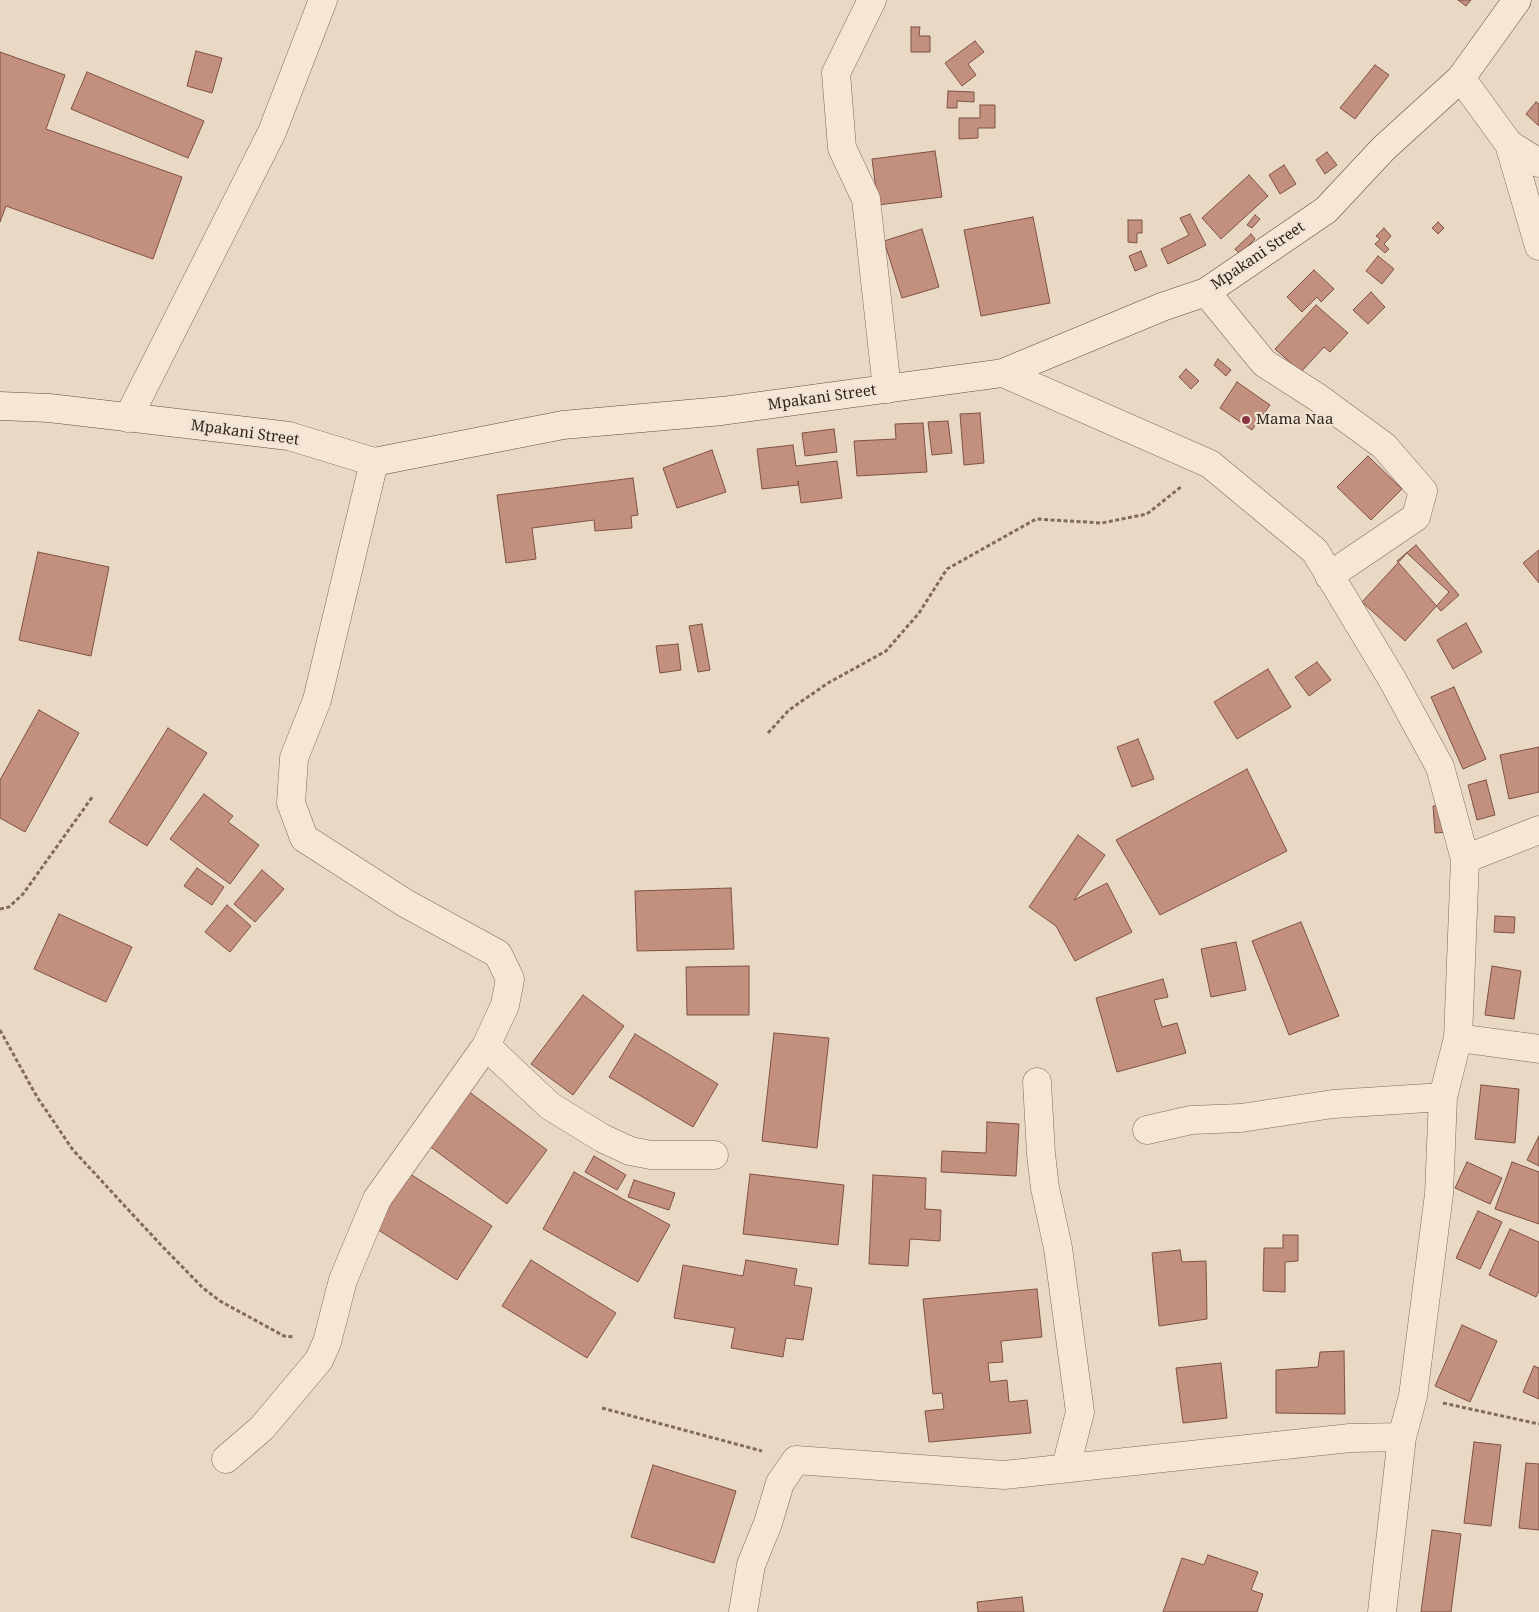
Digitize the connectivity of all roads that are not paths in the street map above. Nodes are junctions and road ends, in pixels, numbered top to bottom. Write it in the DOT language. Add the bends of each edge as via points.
graph roads {
  1 [pos="323,0"];
  2 [pos="872,0"];
  3 [pos="1517,0"];
  4 [pos="1461,78"];
  5 [pos="1510,144"];
  6 [pos="1539,163"];
  7 [pos="1539,246"];
  8 [pos="1206,292"];
  9 [pos="1003,373"];
  10 [pos="887,388"];
  11 [pos="0,406"];
  12 [pos="128,418"];
  13 [pos="374,462"];
  14 [pos="1329,576"];
  15 [pos="1539,830"];
  16 [pos="1464,859"];
  17 [pos="1458,1038"];
  18 [pos="486,1046"];
  19 [pos="1539,1049"];
  20 [pos="1037,1082"];
  21 [pos="1443,1097"];
  22 [pos="1146,1130"];
  23 [pos="714,1156"];
  24 [pos="1402,1437"];
  25 [pos="226,1459"];
  26 [pos="1066,1467"];
  27 [pos="743,1612"];
  28 [pos="1382,1612"];
  1 -- 12 [label="street" via="272,132"];
  2 -- 10 [label="street" via="836,73 842,148 866,199"];
  3 -- 4 [label="street, Mpakani Street"];
  4 -- 5 [label="street"];
  4 -- 8 [label="street, Mpakani Street" via="1384,148 1326,210"];
  5 -- 6 [label="street"];
  5 -- 7 [label="street"];
  8 -- 9 [label="street, Mpakani Street"];
  8 -- 14 [label="street" via="1264,363 1384,446 1423,491 1416,517"];
  9 -- 10 [label="street, Mpakani Street"];
  9 -- 14 [label="street" via="1210,464 1314,551"];
  10 -- 13 [label="street, Mpakani Street" via="722,411 563,425"];
  11 -- 12 [label="street, Mpakani Street" via="49,408"];
  12 -- 13 [label="street, Mpakani Street" via="289,436"];
  13 -- 18 [label="street" via="316,700 294,758 291,803 304,838 324,853 405,903 498,954 510,979 505,1005"];
  14 -- 16 [label="street" via="1392,679 1440,767"];
  15 -- 16 [label="street"];
  16 -- 17 [label="street"];
  17 -- 19 [label="street"];
  17 -- 21 [label="street"];
  18 -- 23 [label="street" via="550,1106 602,1138 630,1151 651,1155"];
  18 -- 25 [label="street" via="377,1199 343,1280 318,1360 268,1420"];
  20 -- 26 [label="street" via="1040,1154 1058,1248 1080,1412"];
  21 -- 22 [label="street" via="1333,1104 1241,1118 1191,1120"];
  21 -- 24 [label="street" via="1439,1194 1413,1396"];
  24 -- 26 [label="street" via="1350,1438"];
  24 -- 28 [label="street"];
  26 -- 27 [label="street" via="1004,1475 796,1460 780,1483 751,1565"];
}
